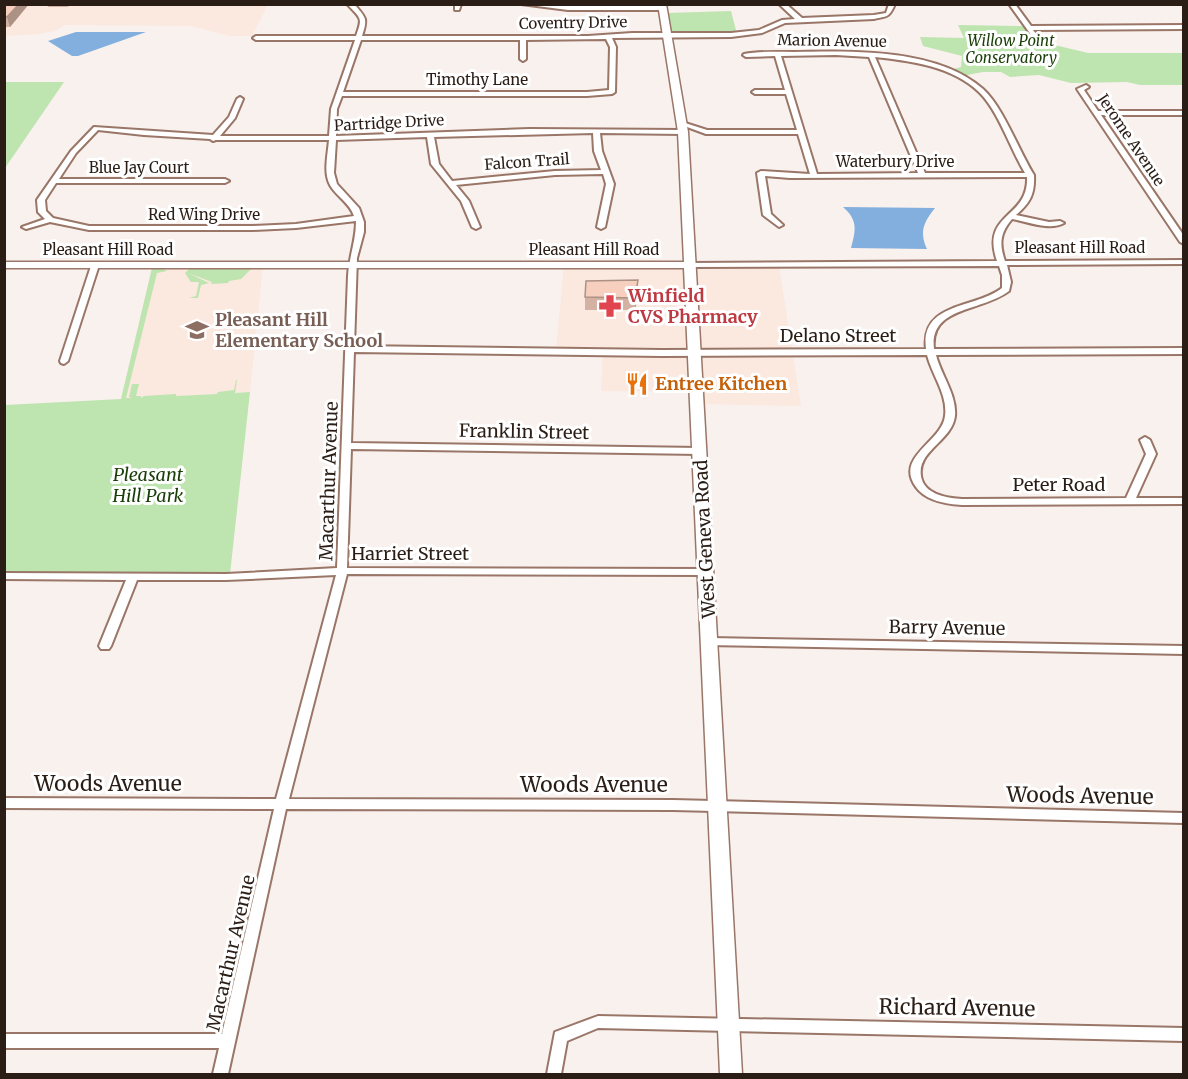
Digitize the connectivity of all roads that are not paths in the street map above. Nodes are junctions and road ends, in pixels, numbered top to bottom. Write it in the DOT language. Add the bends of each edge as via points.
graph roads {
  1 [pos="351,4"];
  2 [pos="524,4"];
  3 [pos="782,4"];
  4 [pos="892,4"];
  5 [pos="1012,4"];
  6 [pos="610,6"];
  7 [pos="662,6"];
  8 [pos="800,20"];
  9 [pos="1184,27"];
  10 [pos="1029,28"];
  11 [pos="668,35"];
  12 [pos="608,37"];
  13 [pos="256,38"];
  14 [pos="359,38"];
  15 [pos="523,38"];
  16 [pos="1036,38"];
  17 [pos="746,55"];
  18 [pos="778,55"];
  19 [pos="871,55"];
  20 [pos="523,58"];
  21 [pos="1086,87"];
  22 [pos="755,92"];
  23 [pos="789,93"];
  24 [pos="340,94"];
  25 [pos="240,99"];
  26 [pos="1095,113"];
  27 [pos="1184,113"];
  28 [pos="596,131"];
  29 [pos="683,132"];
  30 [pos="706,132"];
  31 [pos="801,132"];
  32 [pos="430,135"];
  33 [pos="213,139"];
  34 [pos="332,140"];
  35 [pos="607,172"];
  36 [pos="922,175"];
  37 [pos="1030,175"];
  38 [pos="814,176"];
  39 [pos="54,182"];
  40 [pos="225,182"];
  41 [pos="450,183"];
  42 [pos="1012,217"];
  43 [pos="358,218"];
  44 [pos="50,220"];
  45 [pos="1060,224"];
  46 [pos="779,225"];
  47 [pos="26,227"];
  48 [pos="476,227"];
  49 [pos="601,227"];
  50 [pos="1184,242"];
  51 [pos="1184,262"];
  52 [pos="1004,263"];
  53 [pos="4,265"];
  54 [pos="95,265"];
  55 [pos="354,265"];
  56 [pos="691,265"];
  57 [pos="350,350"];
  58 [pos="1184,351"];
  59 [pos="931,352"];
  60 [pos="695,353"];
  61 [pos="64,361"];
  62 [pos="1146,440"];
  63 [pos="346,446"];
  64 [pos="700,451"];
  65 [pos="1184,501"];
  66 [pos="1129,502"];
  67 [pos="342,571"];
  68 [pos="707,572"];
  69 [pos="4,576"];
  70 [pos="134,576"];
  71 [pos="710,642"];
  72 [pos="105,646"];
  73 [pos="1184,650"];
  74 [pos="4,803"];
  75 [pos="281,804"];
  76 [pos="718,807"];
  77 [pos="1184,818"];
  78 [pos="730,1024"];
  79 [pos="1184,1035"];
  80 [pos="4,1041"];
  81 [pos="228,1041"];
  82 [pos="221,1074"];
  83 [pos="554,1074"];
  84 [pos="731,1074"];
  1 -- 14 [label="street" via="364,20"];
  2 -- 6 [label="street"];
  3 -- 8 [label="street"];
  4 -- 8 [label="street, Coventry Drive" via="888,14"];
  5 -- 10 [label="street"];
  6 -- 7 [label="street"];
  7 -- 11 [label="main road, West Geneva Road"];
  8 -- 11 [label="street, Coventry Drive" via="744,34"];
  9 -- 10 [label="street"];
  10 -- 16 [label="street"];
  11 -- 12 [label="street, Coventry Drive"];
  11 -- 29 [label="main road, West Geneva Road"];
  12 -- 15 [label="street, Coventry Drive"];
  12 -- 24 [label="street, Timothy Lane" via="613,47 612,92"];
  13 -- 14 [label="street, Coventry Drive"];
  14 -- 15 [label="street, Coventry Drive"];
  14 -- 24 [label="street"];
  15 -- 20 [label="street"];
  17 -- 18 [label="street, Marion Avenue"];
  18 -- 19 [label="street, Marion Avenue"];
  18 -- 23 [label="street"];
  19 -- 36 [label="street"];
  19 -- 37 [label="street, Marion Avenue" via="937,67 975,85 986,97"];
  21 -- 26 [label="street, Jerome Avenue" via="1080,89"];
  22 -- 23 [label="street"];
  23 -- 31 [label="street"];
  24 -- 34 [label="street" via="334,109"];
  25 -- 33 [label="street" via="232,118"];
  26 -- 27 [label="street"];
  26 -- 50 [label="street, Jerome Avenue"];
  28 -- 29 [label="street, Partridge Drive"];
  28 -- 32 [label="street, Partridge Drive"];
  28 -- 35 [label="street" via="598,151"];
  29 -- 30 [label="street"];
  29 -- 30 [label="street"];
  29 -- 56 [label="main road, West Geneva Road"];
  30 -- 31 [label="street"];
  31 -- 38 [label="street"];
  32 -- 34 [label="street, Partridge Drive"];
  32 -- 41 [label="street" via="435,164"];
  33 -- 34 [label="street, Partridge Drive"];
  33 -- 39 [label="street, Partridge Drive" via="96,128 79,144"];
  34 -- 43 [label="street" via="332,181 352,204"];
  35 -- 41 [label="street, Falcon Trail"];
  35 -- 49 [label="street" via="609,193"];
  36 -- 37 [label="street, Waterbury Drive"];
  36 -- 38 [label="street, Waterbury Drive"];
  37 -- 42 [label="street" via="1029,197"];
  38 -- 46 [label="street, Waterbury Drive" via="761,173 767,215"];
  39 -- 40 [label="street, Blue Jay Court"];
  39 -- 44 [label="street" via="40,206"];
  41 -- 48 [label="street" via="465,201"];
  42 -- 45 [label="street"];
  42 -- 52 [label="street" via="997,238"];
  43 -- 44 [label="street, Red Wing Drive" via="253,228 89,228"];
  43 -- 55 [label="street, Macarthur Avenue" via="360,232"];
  44 -- 47 [label="street"];
  51 -- 52 [label="street, Pleasant Hill Road"];
  52 -- 56 [label="street, Pleasant Hill Road"];
  52 -- 59 [label="street" via="1006,289 985,303 934,322"];
  53 -- 54 [label="main road, Pleasant Hill Road"];
  54 -- 55 [label="main road, Pleasant Hill Road"];
  54 -- 61 [label="street"];
  55 -- 56 [label="main road, Pleasant Hill Road"];
  55 -- 57 [label="street, Macarthur Avenue"];
  56 -- 60 [label="main road, West Geneva Road"];
  57 -- 60 [label="street, Delano Street"];
  57 -- 63 [label="street, Macarthur Avenue"];
  58 -- 59 [label="street, Delano Street"];
  59 -- 60 [label="street, Delano Street"];
  59 -- 66 [label="street, Peter Road" via="951,413 946,429 917,463 918,481 935,496 962,502"];
  60 -- 64 [label="main road, West Geneva Road"];
  62 -- 66 [label="street" via="1151,454"];
  63 -- 64 [label="street, Franklin Street"];
  63 -- 67 [label="street, Macarthur Avenue"];
  64 -- 68 [label="main road, West Geneva Road"];
  65 -- 66 [label="street, Peter Road"];
  67 -- 68 [label="street, Harriet Street"];
  67 -- 70 [label="street, Harriet Street" via="226,577"];
  67 -- 75 [label="street, Macarthur Avenue"];
  68 -- 71 [label="main road, West Geneva Road"];
  69 -- 70 [label="street, Harriet Street"];
  70 -- 72 [label="street"];
  71 -- 73 [label="street, Barry Avenue"];
  71 -- 76 [label="main road, West Geneva Road"];
  74 -- 75 [label="street, Woods Avenue"];
  75 -- 76 [label="street, Woods Avenue"];
  75 -- 81 [label="street, Macarthur Avenue"];
  76 -- 77 [label="street, Woods Avenue"];
  76 -- 78 [label="main road, West Geneva Road"];
  78 -- 79 [label="street, Richard Avenue"];
  78 -- 83 [label="street, Richard Avenue" via="598,1022 560,1038"];
  78 -- 84 [label="main road, West Geneva Road"];
  80 -- 81 [label="street"];
  81 -- 82 [label="street, Macarthur Avenue"];
}
